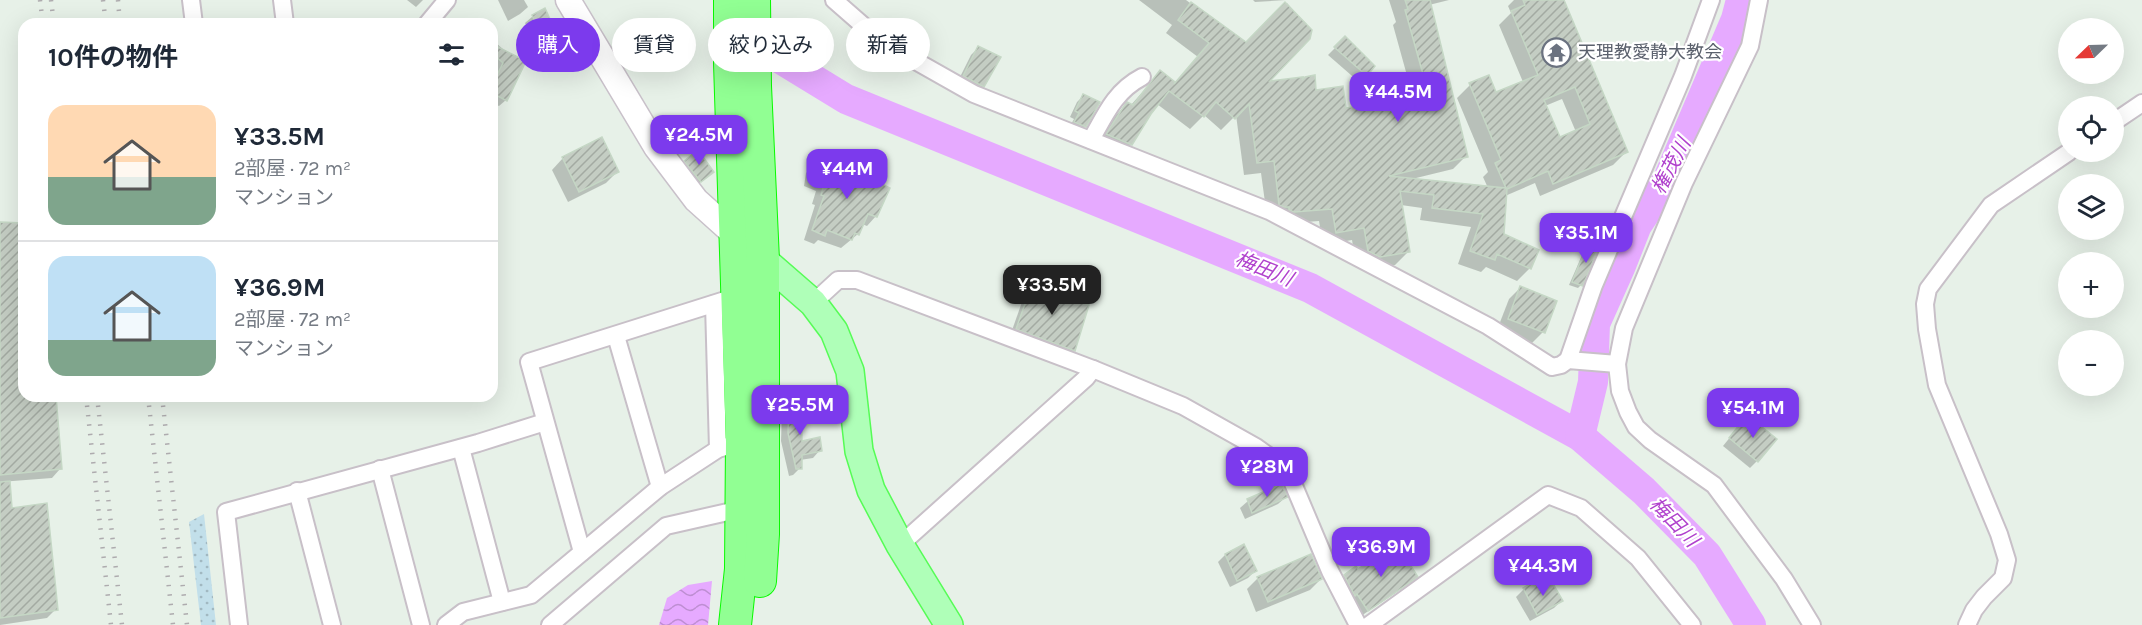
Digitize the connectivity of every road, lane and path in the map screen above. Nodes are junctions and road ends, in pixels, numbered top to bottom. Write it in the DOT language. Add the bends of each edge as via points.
graph roads {
  1 [pos="191,0"];
  2 [pos="282,0"];
  3 [pos="447,0"];
  4 [pos="568,0"];
  5 [pos="729,0"];
  6 [pos="754,0"];
  7 [pos="834,0"];
  8 [pos="1711,0"];
  9 [pos="1759,0"];
  10 [pos="193,18"];
  11 [pos="284,18"];
  12 [pos="432,18"];
  13 [pos="1142,77"];
  14 [pos="2142,103"];
  15 [pos="2124,115"];
  16 [pos="1091,140"];
  17 [pos="2058,159"];
  18 [pos="735,235"];
  19 [pos="763,260"];
  20 [pos="726,300"];
  21 [pos="813,303"];
  22 [pos="616,336"];
  23 [pos="1570,360"];
  24 [pos="1613,363"];
  25 [pos="1093,369"];
  26 [pos="545,422"];
  27 [pos="730,446"];
  28 [pos="461,448"];
  29 [pos="380,469"];
  30 [pos="660,487"];
  31 [pos="297,491"];
  32 [pos="741,509"];
  33 [pos="900,545"];
  34 [pos="582,552"];
  35 [pos="501,603"];
  36 [pos="239,625"];
  37 [pos="332,625"];
  38 [pos="422,625"];
  39 [pos="446,625"];
  40 [pos="550,625"];
  41 [pos="735,625"];
  42 [pos="756,625"];
  43 [pos="950,625"];
  44 [pos="1358,625"];
  45 [pos="1369,625"];
  46 [pos="1692,625"];
  47 [pos="1812,625"];
  48 [pos="1967,625"];
  1 -- 10 [label="street"];
  2 -- 11 [label="street"];
  3 -- 12 [label="street"];
  4 -- 18 [label="street" via="656,147 696,200"];
  5 -- 18 [label="highway"];
  6 -- 19 [label="highway"];
  7 -- 16 [label="street" via="882,42 974,94"];
  8 -- 23 [label="street" via="1594,285"];
  9 -- 24 [label="street" via="1750,46 1684,183"];
  13 -- 16 [label="street" via="1126,85"];
  14 -- 15 [label="street"];
  16 -- 23 [label="street" via="1269,211 1488,326 1551,367"];
  17 -- 48 [label="street" via="1991,205 1928,289 1925,304 1937,384 2007,560 2003,578 1979,604"];
  18 -- 19 [label="main road"];
  18 -- 20 [label="highway"];
  19 -- 21 [label="main road"];
  19 -- 42 [label="highway" via="763,534"];
  20 -- 22 [label="street"];
  20 -- 27 [label="highway"];
  21 -- 25 [label="street" via="838,280 857,280"];
  21 -- 33 [label="main road" via="834,331 846,358 864,471 877,505"];
  22 -- 26 [label="street" via="529,362"];
  22 -- 30 [label="street"];
  23 -- 24 [label="street"];
  24 -- 47 [label="street" via="1636,427 1714,485 1784,579"];
  25 -- 33 [label="street"];
  25 -- 44 [label="street" via="1184,406 1277,462 1292,481"];
  26 -- 28 [label="street"];
  26 -- 34 [label="street"];
  27 -- 30 [label="street"];
  27 -- 32 [label="highway"];
  28 -- 29 [label="street"];
  28 -- 35 [label="street"];
  29 -- 31 [label="street"];
  29 -- 38 [label="street"];
  30 -- 34 [label="street"];
  31 -- 36 [label="street" via="226,512"];
  31 -- 37 [label="street"];
  32 -- 40 [label="street" via="666,526"];
  32 -- 41 [label="highway" via="741,569"];
  33 -- 43 [label="main road"];
  34 -- 35 [label="street" via="531,595"];
  35 -- 39 [label="street" via="463,612"];
  45 -- 46 [label="street" via="1548,495 1581,508 1638,558"];
}
